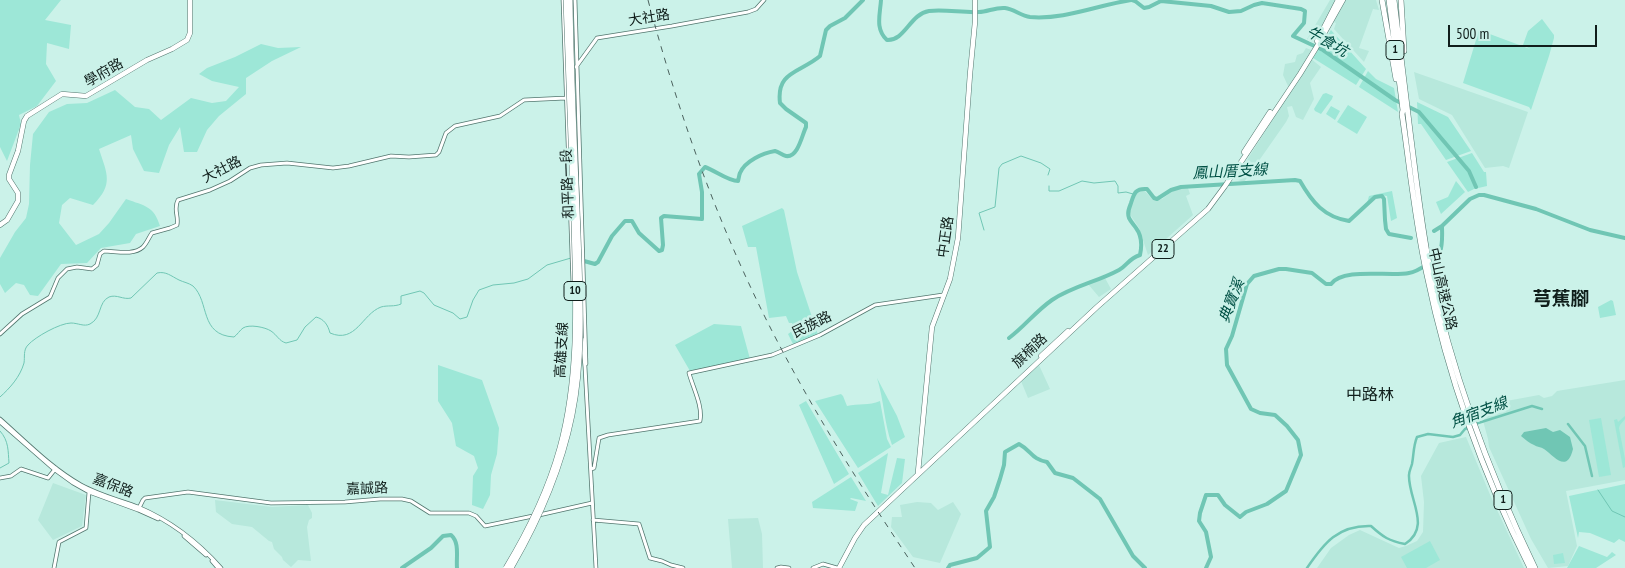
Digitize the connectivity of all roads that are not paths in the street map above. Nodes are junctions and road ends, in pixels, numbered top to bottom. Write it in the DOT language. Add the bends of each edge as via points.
graph roads {
  1 [pos="190,0"];
  2 [pos="565,0"];
  3 [pos="570,0"];
  4 [pos="574,0"];
  5 [pos="764,0"];
  6 [pos="975,0"];
  7 [pos="1338,0"];
  8 [pos="1343,0"];
  9 [pos="1383,0"];
  10 [pos="1389,0"];
  11 [pos="1394,0"];
  12 [pos="1400,1"];
  13 [pos="1389,35"];
  14 [pos="1318,42"];
  15 [pos="1402,64"];
  16 [pos="576,67"];
  17 [pos="566,98"];
  18 [pos="1403,100"];
  19 [pos="0,225"];
  20 [pos="943,295"];
  21 [pos="0,334"];
  22 [pos="585,367"];
  23 [pos="0,421"];
  24 [pos="1473,431"];
  25 [pos="56,469"];
  26 [pos="591,469"];
  27 [pos="919,472"];
  28 [pos="0,478"];
  29 [pos="90,491"];
  30 [pos="592,503"];
  31 [pos="139,509"];
  32 [pos="593,520"];
  33 [pos="54,568"];
  34 [pos="220,568"];
  35 [pos="506,568"];
  36 [pos="511,568"];
  37 [pos="596,568"];
  38 [pos="683,568"];
  39 [pos="778,568"];
  40 [pos="789,568"];
  41 [pos="813,568"];
  42 [pos="838,568"];
  43 [pos="1530,568"];
  44 [pos="1535,568"];
  1 -- 19 [label="main road, 學府路" via="190,33 183,42 89,95 62,94 28,114 9,175 18,193 18,201 7,220"];
  2 -- 17 [label="street, 和平路一段"];
  2 -- 35 [label="highway, 高雄支線 / 10, bridge" via="576,297 570,399 560,448 546,490"];
  3 -- 36 [label="highway, 高雄支線 / 10, bridge" via="580,280 579,354 572,414 561,457 542,510"];
  4 -- 16 [label="street, 和平路一段"];
  5 -- 16 [label="street, 大社路" via="748,12 597,38"];
  6 -- 20 [label="main road, 中正路" via="958,238 950,279"];
  7 -- 14 [label="main road, 22"];
  8 -- 14 [label="main road, 22"];
  9 -- 13 [label="highway"];
  9 -- 13 [label="highway"];
  10 -- 18 [label="highway, 中山高速公路 / 1"];
  11 -- 15 [label="highway, 中山高速公路 / 1"];
  12 -- 15 [label="highway"];
  13 -- 18 [label="highway"];
  14 -- 27 [label="main road, 旗楠路 / 22" via="1208,209"];
  15 -- 18 [label="highway, 中山高速公路 / 1"];
  16 -- 22 [label="street, 和平路一段"];
  17 -- 21 [label="street, 大社路" via="524,100 500,116 455,126 446,133 436,155 391,156 333,168 286,163 250,168 210,190 178,200 175,208 177,225 152,233 140,249 119,253 104,251 92,269 67,269 58,278 50,297 22,314"];
  17 -- 22 [label="street, 和平路一段" via="574,300"];
  18 -- 24 [label="highway, 中山高速公路 / 1" via="1425,252 1444,348"];
  20 -- 26 [label="street, 民族路" via="875,305 820,335 772,355 689,373 699,405 700,421 599,438 596,463"];
  20 -- 27 [label="main road, 中正路" via="932,327"];
  22 -- 26 [label="street, 和平路一段"];
  23 -- 25 [label="street, 嘉保路"];
  24 -- 43 [label="highway, 中山高速公路 / 1" via="1501,508"];
  24 -- 44 [label="highway, 中山高速公路 / 1"];
  25 -- 28 [label="street" via="48,478 21,469"];
  25 -- 29 [label="street, 嘉保路"];
  26 -- 30 [label="street, 和平路一段"];
  27 -- 42 [label="main road, 旗楠路 / 22" via="860,530"];
  27 -- 42 [label="main road, 旗楠路 / 22" via="855,533"];
  29 -- 31 [label="street, 嘉保路"];
  29 -- 33 [label="street" via="86,528 59,542"];
  30 -- 31 [label="street, 嘉誠路" via="485,526 469,513 430,514 411,501 402,500 271,503 188,492 147,498"];
  30 -- 32 [label="street, 和平路一段"];
  31 -- 34 [label="street, 嘉保路" via="185,534"];
  32 -- 37 [label="street, 和平路一段"];
  32 -- 38 [label="street" via="639,524 650,558"];
  39 -- 40 [label="street"];
  41 -- 42 [label="street" via="823,564"];
}
